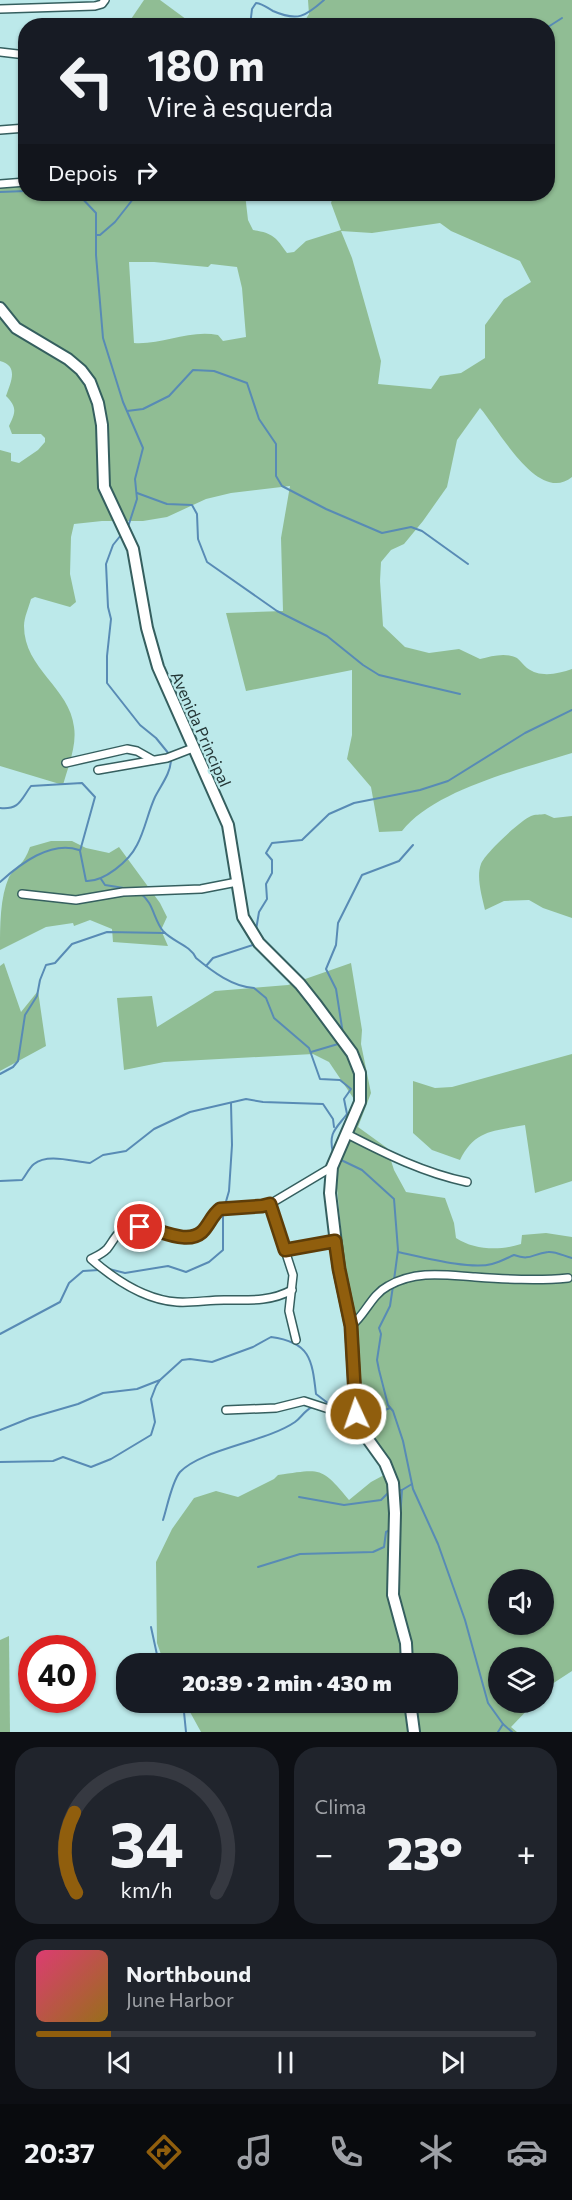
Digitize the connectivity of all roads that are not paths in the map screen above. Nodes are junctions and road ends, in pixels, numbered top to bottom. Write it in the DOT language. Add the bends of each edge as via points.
graph roads {
  1 [pos="104,2"];
  2 [pos="0,9"];
  3 [pos="0,52"];
  4 [pos="18,54"];
  5 [pos="18,129"];
  6 [pos="0,130"];
  7 [pos="18,183"];
  8 [pos="0,184"];
  9 [pos="0,308"];
  10 [pos="193,748"];
  11 [pos="153,760"];
  12 [pos="66,763"];
  13 [pos="98,770"];
  14 [pos="237,882"];
  15 [pos="22,894"];
  16 [pos="347,1134"];
  17 [pos="332,1167"];
  18 [pos="467,1182"];
  19 [pos="270,1204"];
  20 [pos="335,1241"];
  21 [pos="285,1250"];
  22 [pos="568,1278"];
  23 [pos="292,1290"];
  24 [pos="351,1326"];
  25 [pos="296,1340"];
  26 [pos="226,1410"];
  27 [pos="356,1414"];
  28 [pos="406,1653"];
  29 [pos="411,1713"];
  30 [pos="414,1732"];
  1 -- 2 [label="street" via="95,6"];
  3 -- 4 [label="street"];
  5 -- 6 [label="street"];
  7 -- 8 [label="street"];
  9 -- 10 [label="street, Avenida Principal" via="16,328 68,359 90,382 102,425 104,487 131,543 158,667"];
  10 -- 11 [label="street"];
  10 -- 14 [label="street, Avenida Principal" via="228,825"];
  11 -- 12 [label="street" via="127,749"];
  11 -- 13 [label="street"];
  14 -- 15 [label="street" via="76,900"];
  14 -- 16 [label="street, Avenida Principal" via="241,912 251,932 300,984 357,1063 361,1096"];
  16 -- 17 [label="street, Avenida Principal"];
  16 -- 18 [label="street" via="438,1176"];
  17 -- 19 [label="street"];
  17 -- 20 [label="street" via="330,1193"];
  19 -- 21 [label="street"];
  19 -- 23 [label="street" via="220,1209 203,1231 194,1236 148,1227 125,1229 105,1251 91,1259 120,1281 167,1301 258,1300"];
  20 -- 21 [label="street"];
  20 -- 24 [label="street"];
  21 -- 23 [label="street" via="293,1275"];
  22 -- 24 [label="street" via="415,1276 380,1291"];
  23 -- 25 [label="street" via="289,1311"];
  24 -- 27 [label="street"];
  26 -- 27 [label="street" via="276,1408 304,1401"];
  27 -- 28 [label="street" via="393,1484 393,1595"];
  29 -- 30 [label="street"];
}
